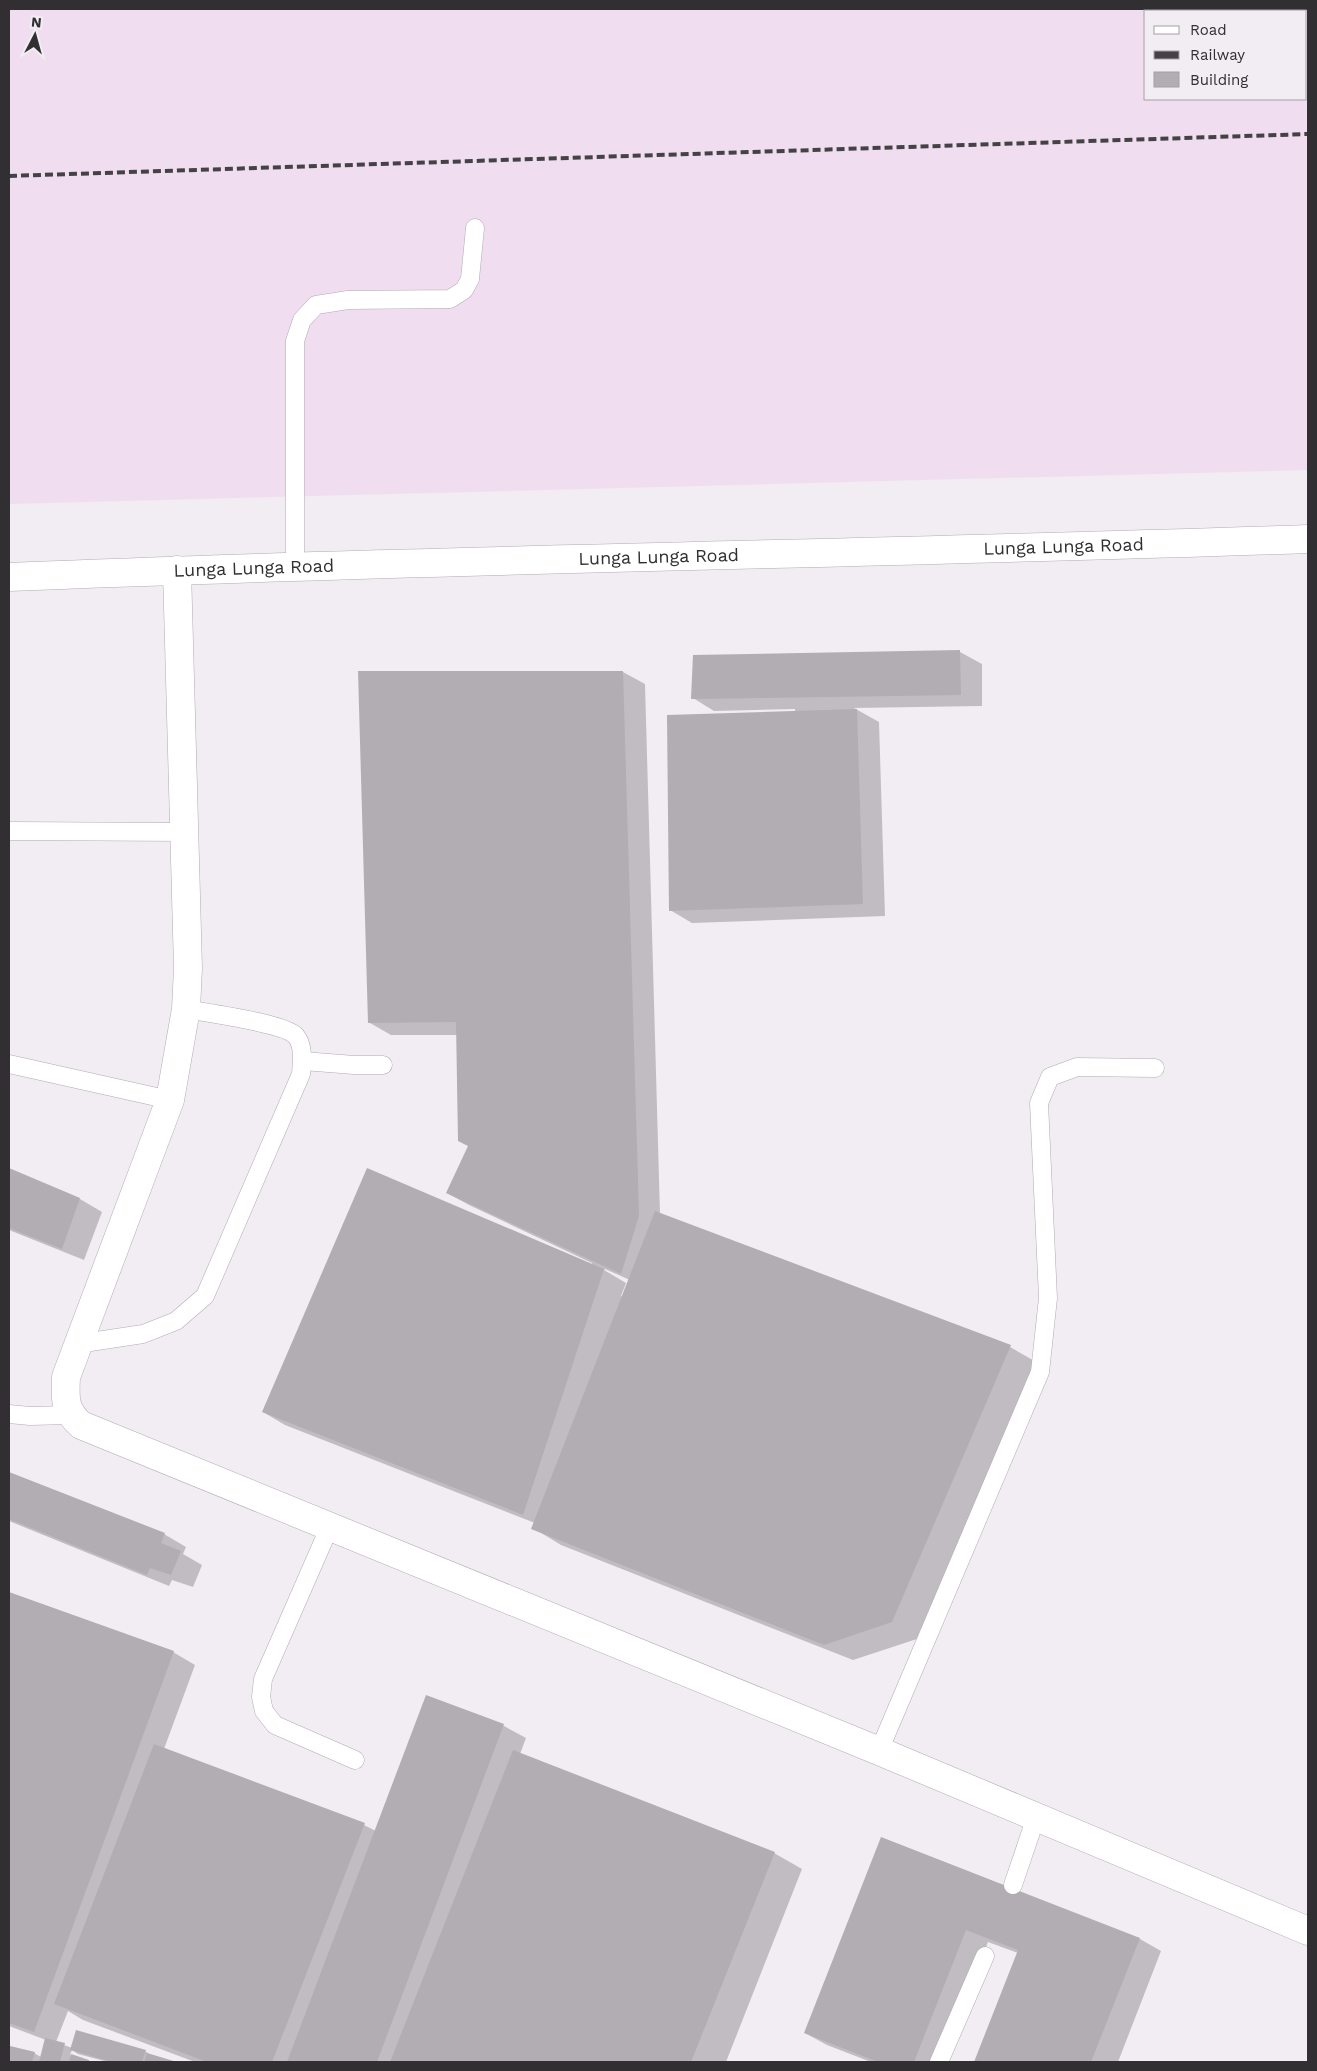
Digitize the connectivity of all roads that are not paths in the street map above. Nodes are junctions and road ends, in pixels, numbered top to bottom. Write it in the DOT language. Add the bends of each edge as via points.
graph roads {
  1 [pos="475,228"];
  2 [pos="1308,539"];
  3 [pos="295,567"];
  4 [pos="177,570"];
  5 [pos="9,577"];
  6 [pos="9,832"];
  7 [pos="184,832"];
  8 [pos="186,1010"];
  9 [pos="303,1061"];
  10 [pos="9,1064"];
  11 [pos="383,1065"];
  12 [pos="1155,1068"];
  13 [pos="170,1100"];
  14 [pos="77,1344"];
  15 [pos="9,1414"];
  16 [pos="70,1415"];
  17 [pos="330,1526"];
  18 [pos="879,1751"];
  19 [pos="355,1760"];
  20 [pos="1036,1817"];
  21 [pos="1013,1885"];
  22 [pos="1308,1931"];
  23 [pos="985,1956"];
  24 [pos="939,2062"];
  1 -- 3 [label="lane" via="470,279 464,290 450,299 348,300 316,305 302,320 295,341"];
  2 -- 3 [label="street, Lunga Lunga Road"];
  3 -- 4 [label="street, Lunga Lunga Road"];
  4 -- 5 [label="street, Lunga Lunga Road"];
  4 -- 7 [label="street"];
  6 -- 7 [label="lane"];
  7 -- 8 [label="street"];
  8 -- 9 [label="lane" via="282,1028 296,1036"];
  8 -- 13 [label="street"];
  9 -- 11 [label="lane"];
  9 -- 14 [label="lane" via="301,1074 205,1296 176,1321 143,1334"];
  10 -- 13 [label="lane"];
  12 -- 18 [label="lane" via="1077,1067 1050,1077 1039,1103 1048,1298 1040,1372"];
  13 -- 14 [label="street"];
  14 -- 16 [label="street" via="66,1377 65,1396"];
  15 -- 16 [label="lane"];
  16 -- 17 [label="street" via="81,1425"];
  17 -- 18 [label="street"];
  17 -- 19 [label="lane" via="263,1678 262,1697 264,1711 275,1725"];
  18 -- 20 [label="street"];
  20 -- 21 [label="lane"];
  20 -- 22 [label="street"];
  23 -- 24 [label="lane"];
}
